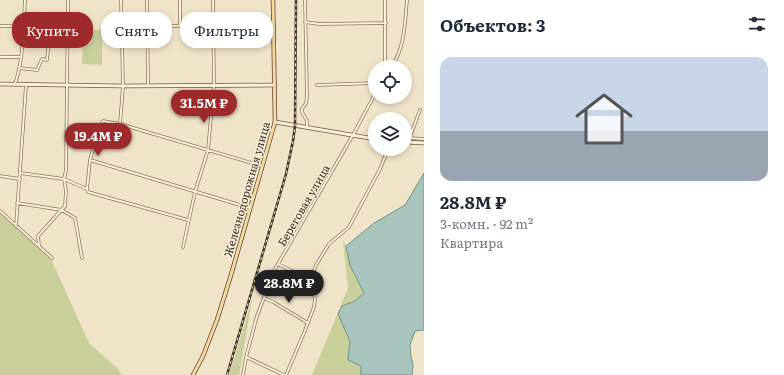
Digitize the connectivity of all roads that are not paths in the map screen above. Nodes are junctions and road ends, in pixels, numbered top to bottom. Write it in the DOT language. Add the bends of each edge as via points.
graph roads {
  1 [pos="25,0"];
  2 [pos="68,0"];
  3 [pos="121,0"];
  4 [pos="147,0"];
  5 [pos="180,0"];
  6 [pos="213,0"];
  7 [pos="273,0"];
  8 [pos="305,0"];
  9 [pos="385,0"];
  10 [pos="406,0"];
  11 [pos="24,12"];
  12 [pos="147,12"];
  13 [pos="180,12"];
  14 [pos="213,12"];
  15 [pos="305,22"];
  16 [pos="386,23"];
  17 [pos="172,25"];
  18 [pos="180,25"];
  19 [pos="274,25"];
  20 [pos="0,26"];
  21 [pos="12,26"];
  22 [pos="21,48"];
  23 [pos="48,48"];
  24 [pos="147,48"];
  25 [pos="213,48"];
  26 [pos="0,57"];
  27 [pos="20,57"];
  28 [pos="385,60"];
  29 [pos="394,60"];
  30 [pos="19,68"];
  31 [pos="368,83"];
  32 [pos="0,84"];
  33 [pos="15,84"];
  34 [pos="26,85"];
  35 [pos="66,85"];
  36 [pos="214,85"];
  37 [pos="275,85"];
  38 [pos="123,86"];
  39 [pos="148,86"];
  40 [pos="318,86"];
  41 [pos="370,104"];
  42 [pos="420,110"];
  43 [pos="275,122"];
  44 [pos="120,124"];
  45 [pos="307,128"];
  46 [pos="412,129"];
  47 [pos="353,135"];
  48 [pos="368,138"];
  49 [pos="424,139"];
  50 [pos="412,140"];
  51 [pos="412,142"];
  52 [pos="424,143"];
  53 [pos="208,150"];
  54 [pos="385,156"];
  55 [pos="90,160"];
  56 [pos="262,166"];
  57 [pos="20,173"];
  58 [pos="0,176"];
  59 [pos="20,179"];
  60 [pos="64,179"];
  61 [pos="88,190"];
  62 [pos="195,192"];
  63 [pos="17,203"];
  64 [pos="250,208"];
  65 [pos="62,210"];
  66 [pos="0,211"];
  67 [pos="188,220"];
  68 [pos="16,226"];
  69 [pos="39,246"];
  70 [pos="183,247"];
  71 [pos="52,258"];
  72 [pos="82,258"];
  73 [pos="278,264"];
  74 [pos="312,281"];
  75 [pos="264,298"];
  76 [pos="308,323"];
  77 [pos="246,357"];
  78 [pos="193,375"];
  79 [pos="243,375"];
  80 [pos="285,375"];
  1 -- 11 [label="street"];
  2 -- 35 [label="street"];
  3 -- 38 [label="street"];
  4 -- 12 [label="street"];
  5 -- 13 [label="street"];
  6 -- 14 [label="street"];
  7 -- 19 [label="main road, Железнодорожная улица"];
  8 -- 15 [label="street"];
  9 -- 16 [label="street"];
  10 -- 29 [label="street" via="403,36"];
  15 -- 16 [label="street"];
  15 -- 45 [label="street" via="307,96 302,112 306,118"];
  16 -- 28 [label="street"];
  17 -- 18 [label="street"];
  19 -- 37 [label="main road, Железнодорожная улица"];
  20 -- 21 [label="street"];
  22 -- 27 [label="street"];
  23 -- 30 [label="street" via="47,60 42,59 37,70"];
  24 -- 39 [label="street"];
  25 -- 36 [label="street"];
  26 -- 27 [label="street"];
  27 -- 30 [label="street"];
  30 -- 33 [label="street"];
  31 -- 40 [label="street"];
  32 -- 33 [label="street"];
  33 -- 34 [label="street"];
  34 -- 35 [label="street"];
  34 -- 57 [label="street"];
  35 -- 38 [label="street"];
  35 -- 60 [label="street"];
  36 -- 37 [label="street"];
  36 -- 39 [label="street"];
  36 -- 53 [label="street"];
  37 -- 43 [label="main road, Железнодорожная улица"];
  38 -- 39 [label="street"];
  38 -- 44 [label="street"];
  41 -- 47 [label="street, Береговая улица"];
  42 -- 46 [label="street"];
  43 -- 45 [label="street"];
  43 -- 56 [label="main road, Железнодорожная улица"];
  44 -- 53 [label="street"];
  44 -- 55 [label="street" via="102,121"];
  45 -- 47 [label="street"];
  47 -- 48 [label="street"];
  47 -- 73 [label="street, Береговая улица"];
  49 -- 50 [label="street"];
  51 -- 52 [label="street"];
  53 -- 56 [label="street"];
  53 -- 62 [label="street"];
  54 -- 74 [label="street" via="349,227 329,244 318,262"];
  55 -- 61 [label="street"];
  55 -- 62 [label="street"];
  56 -- 64 [label="main road, Железнодорожная улица"];
  57 -- 59 [label="street"];
  57 -- 60 [label="street"];
  58 -- 59 [label="street"];
  59 -- 63 [label="street"];
  60 -- 61 [label="street"];
  60 -- 65 [label="street" via="66,191 65,206"];
  61 -- 67 [label="street"];
  62 -- 64 [label="street"];
  62 -- 67 [label="street"];
  63 -- 65 [label="street"];
  63 -- 68 [label="street"];
  64 -- 78 [label="main road, Железнодорожная улица" via="217,320"];
  65 -- 69 [label="street" via="38,236"];
  65 -- 72 [label="street" via="75,218"];
  66 -- 68 [label="street"];
  67 -- 70 [label="street"];
  68 -- 69 [label="street"];
  69 -- 71 [label="street"];
  73 -- 74 [label="street"];
  73 -- 75 [label="street, Береговая улица"];
  74 -- 76 [label="street" via="315,302"];
  75 -- 76 [label="street"];
  75 -- 77 [label="street, Береговая улица" via="256,316"];
  76 -- 80 [label="street"];
  77 -- 79 [label="street, Береговая улица"];
  77 -- 80 [label="street"];
}
